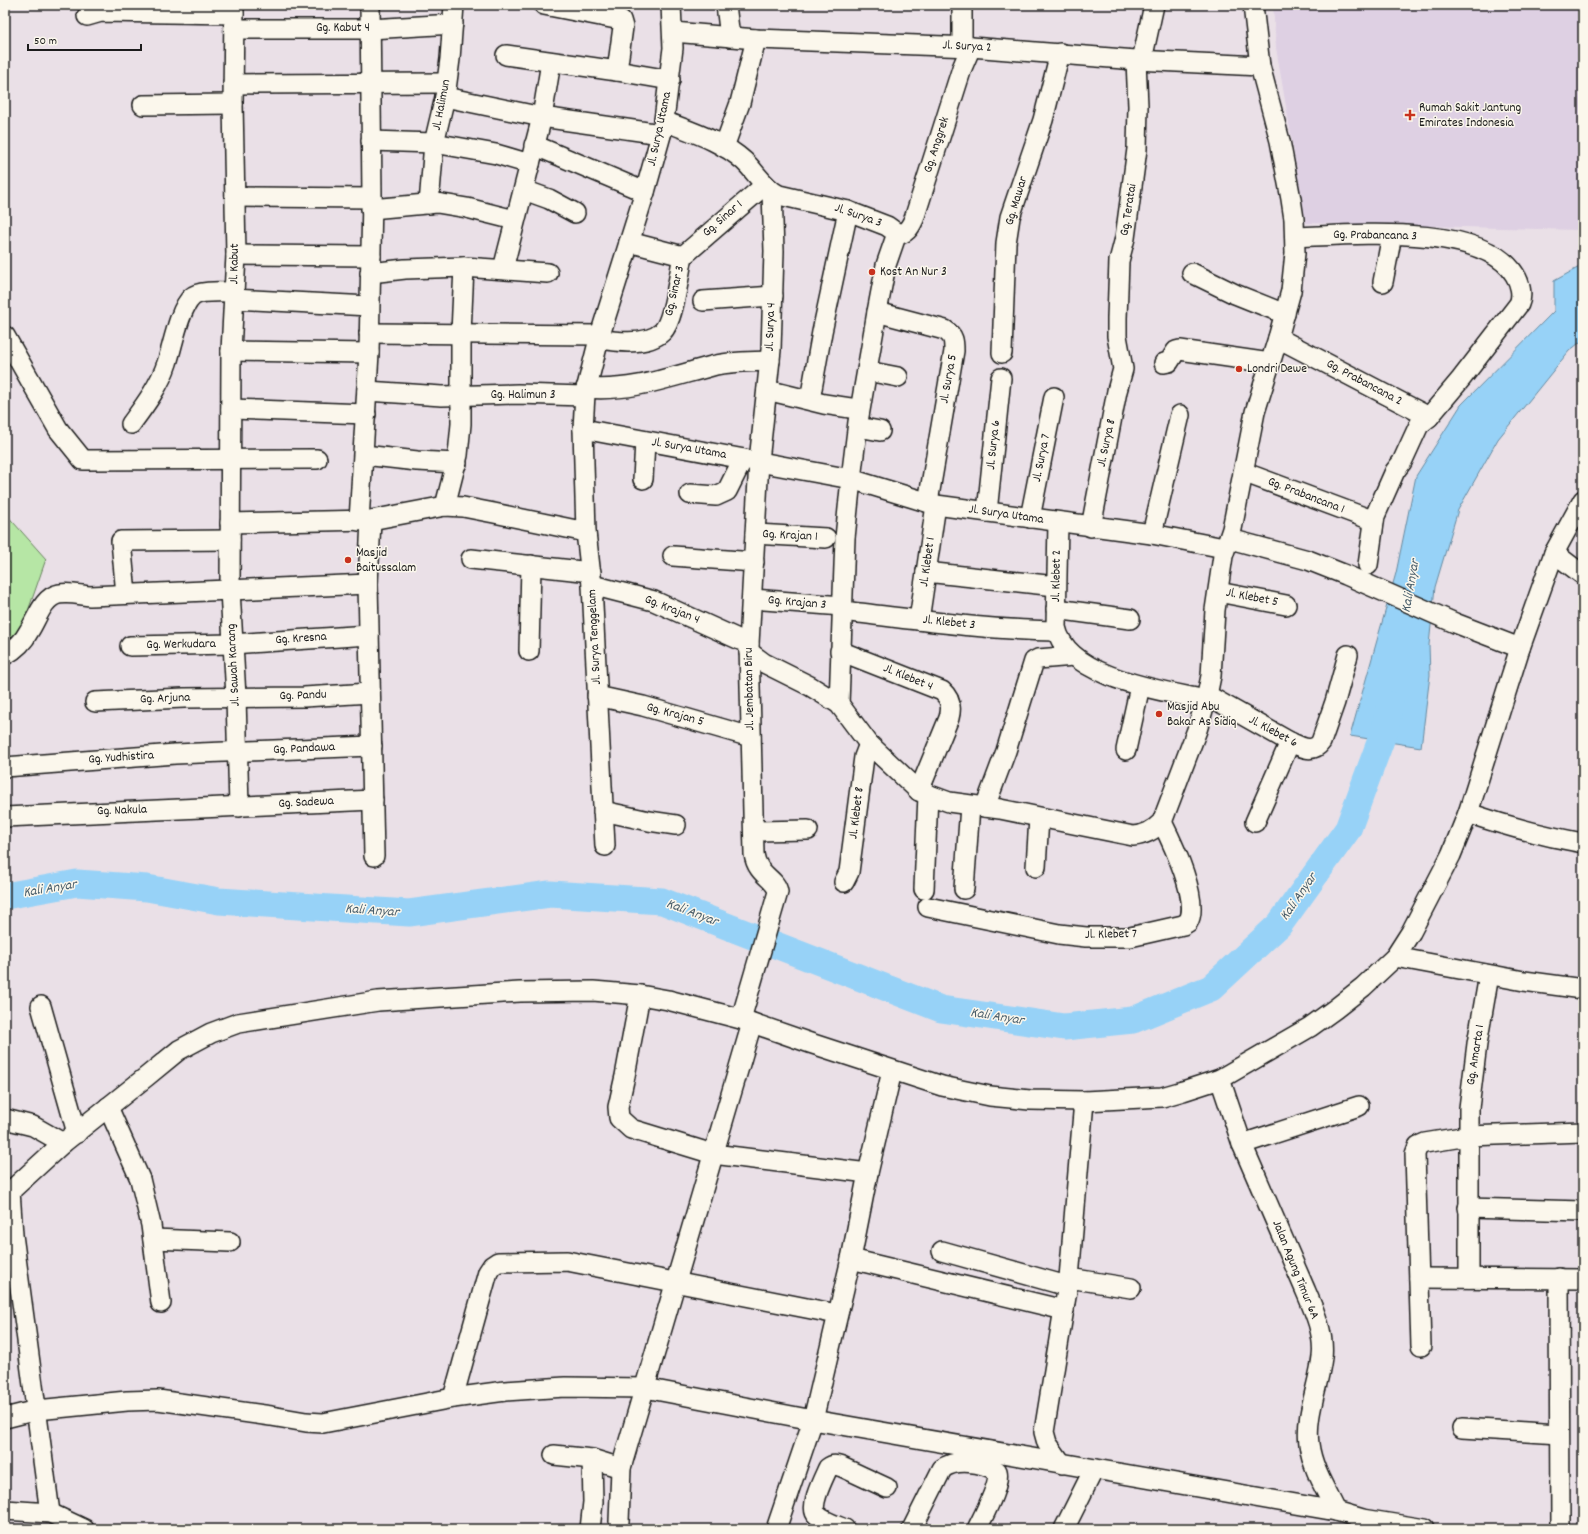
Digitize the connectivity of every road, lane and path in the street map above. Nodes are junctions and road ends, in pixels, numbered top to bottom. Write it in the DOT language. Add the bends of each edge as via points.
graph roads {
  1 [pos="370,5"];
  2 [pos="454,5"];
  3 [pos="544,5"];
  4 [pos="670,5"];
  5 [pos="726,5"];
  6 [pos="962,5"];
  7 [pos="1154,5"];
  8 [pos="1253,5"];
  9 [pos="87,16"];
  10 [pos="234,16"];
  11 [pos="453,24"];
  12 [pos="370,29"];
  13 [pos="673,32"];
  14 [pos="730,37"];
  15 [pos="756,39"];
  16 [pos="966,47"];
  17 [pos="1060,53"];
  18 [pos="506,55"];
  19 [pos="1139,60"];
  20 [pos="551,62"];
  21 [pos="1260,66"];
  22 [pos="617,71"];
  23 [pos="670,80"];
  24 [pos="234,84"];
  25 [pos="446,90"];
  26 [pos="233,104"];
  27 [pos="143,105"];
  28 [pos="542,118"];
  29 [pos="663,127"];
  30 [pos="371,141"];
  31 [pos="434,143"];
  32 [pos="534,145"];
  33 [pos="724,146"];
  34 [pos="530,164"];
  35 [pos="769,188"];
  36 [pos="524,190"];
  37 [pos="645,192"];
  38 [pos="235,197"];
  39 [pos="371,203"];
  40 [pos="429,204"];
  41 [pos="848,211"];
  42 [pos="575,213"];
  43 [pos="515,220"];
  44 [pos="896,234"];
  45 [pos="1392,235"];
  46 [pos="1295,237"];
  47 [pos="629,242"];
  48 [pos="236,255"];
  49 [pos="683,256"];
  50 [pos="370,264"];
  51 [pos="464,267"];
  52 [pos="503,269"];
  53 [pos="548,273"];
  54 [pos="1192,273"];
  55 [pos="1383,282"];
  56 [pos="234,296"];
  57 [pos="773,296"];
  58 [pos="703,301"];
  59 [pos="369,306"];
  60 [pos="877,312"];
  61 [pos="1285,314"];
  62 [pos="369,333"];
  63 [pos="461,334"];
  64 [pos="5,336"];
  65 [pos="600,337"];
  66 [pos="1278,338"];
  67 [pos="231,351"];
  68 [pos="368,353"];
  69 [pos="1002,353"];
  70 [pos="1121,359"];
  71 [pos="770,361"];
  72 [pos="1164,362"];
  73 [pos="1270,363"];
  74 [pos="867,371"];
  75 [pos="898,377"];
  76 [pos="1001,378"];
  77 [pos="767,390"];
  78 [pos="367,391"];
  79 [pos="585,392"];
  80 [pos="462,396"];
  81 [pos="1054,397"];
  82 [pos="810,400"];
  83 [pos="231,409"];
  84 [pos="366,414"];
  85 [pos="1180,415"];
  86 [pos="1429,417"];
  87 [pos="857,418"];
  88 [pos="131,424"];
  89 [pos="583,429"];
  90 [pos="880,431"];
  91 [pos="645,441"];
  92 [pos="364,455"];
  93 [pos="317,459"];
  94 [pos="230,460"];
  95 [pos="751,460"];
  96 [pos="457,463"];
  97 [pos="1244,472"];
  98 [pos="643,479"];
  99 [pos="851,479"];
  100 [pos="690,494"];
  101 [pos="1583,500"];
  102 [pos="932,503"];
  103 [pos="445,506"];
  104 [pos="987,512"];
  105 [pos="1030,518"];
  106 [pos="1369,519"];
  107 [pos="365,521"];
  108 [pos="1058,522"];
  109 [pos="1091,527"];
  110 [pos="230,531"];
  111 [pos="586,532"];
  112 [pos="755,534"];
  113 [pos="1152,534"];
  114 [pos="826,538"];
  115 [pos="1227,544"];
  116 [pos="1554,553"];
  117 [pos="673,556"];
  118 [pos="472,559"];
  119 [pos="754,562"];
  120 [pos="531,565"];
  121 [pos="1368,565"];
  122 [pos="926,572"];
  123 [pos="1583,575"];
  124 [pos="591,578"];
  125 [pos="368,584"];
  126 [pos="1056,586"];
  127 [pos="230,590"];
  128 [pos="1218,592"];
  129 [pos="126,594"];
  130 [pos="752,599"];
  131 [pos="1286,605"];
  132 [pos="842,609"];
  133 [pos="1056,609"];
  134 [pos="1130,619"];
  135 [pos="919,620"];
  136 [pos="1056,631"];
  137 [pos="369,635"];
  138 [pos="232,644"];
  139 [pos="130,646"];
  140 [pos="749,648"];
  141 [pos="1520,648"];
  142 [pos="529,651"];
  143 [pos="840,651"];
  144 [pos="5,655"];
  145 [pos="1348,655"];
  146 [pos="1074,656"];
  147 [pos="1140,686"];
  148 [pos="370,693"];
  149 [pos="597,696"];
  150 [pos="236,697"];
  151 [pos="1207,698"];
  152 [pos="95,702"];
  153 [pos="838,704"];
  154 [pos="751,737"];
  155 [pos="1290,742"];
  156 [pos="869,744"];
  157 [pos="372,746"];
  158 [pos="1126,750"];
  159 [pos="237,752"];
  160 [pos="5,767"];
  161 [pos="924,793"];
  162 [pos="373,800"];
  163 [pos="978,806"];
  164 [pos="239,807"];
  165 [pos="603,812"];
  166 [pos="1468,813"];
  167 [pos="5,817"];
  168 [pos="1039,818"];
  169 [pos="1162,822"];
  170 [pos="1255,822"];
  171 [pos="676,825"];
  172 [pos="808,830"];
  173 [pos="754,831"];
  174 [pos="1583,843"];
  175 [pos="605,846"];
  176 [pos="374,856"];
  177 [pos="1036,867"];
  178 [pos="844,882"];
  179 [pos="924,889"];
  180 [pos="964,889"];
  181 [pos="928,907"];
  182 [pos="1396,957"];
  183 [pos="1489,974"];
  184 [pos="1583,984"];
  185 [pos="1583,989"];
  186 [pos="640,995"];
  187 [pos="41,1006"];
  188 [pos="746,1021"];
  189 [pos="892,1071"];
  190 [pos="1220,1079"];
  191 [pos="1084,1101"];
  192 [pos="1359,1106"];
  193 [pos="108,1107"];
  194 [pos="5,1119"];
  195 [pos="1583,1132"];
  196 [pos="1468,1136"];
  197 [pos="70,1138"];
  198 [pos="1242,1144"];
  199 [pos="713,1154"];
  200 [pos="868,1174"];
  201 [pos="7,1193"];
  202 [pos="1468,1208"];
  203 [pos="1583,1211"];
  204 [pos="153,1239"];
  205 [pos="230,1242"];
  206 [pos="942,1251"];
  207 [pos="851,1259"];
  208 [pos="1419,1278"];
  209 [pos="1469,1278"];
  210 [pos="1559,1278"];
  211 [pos="1583,1279"];
  212 [pos="676,1282"];
  213 [pos="1068,1282"];
  214 [pos="1131,1288"];
  215 [pos="161,1303"];
  216 [pos="1064,1310"];
  217 [pos="837,1314"];
  218 [pos="1420,1346"];
  219 [pos="644,1388"];
  220 [pos="453,1398"];
  221 [pos="38,1410"];
  222 [pos="5,1418"];
  223 [pos="813,1420"];
  224 [pos="1462,1428"];
  225 [pos="1559,1434"];
  226 [pos="554,1455"];
  227 [pos="971,1455"];
  228 [pos="592,1459"];
  229 [pos="1062,1464"];
  230 [pos="621,1468"];
  231 [pos="1094,1470"];
  232 [pos="794,1475"];
  233 [pos="822,1483"];
  234 [pos="887,1488"];
  235 [pos="5,1510"];
  236 [pos="1336,1511"];
  237 [pos="50,1513"];
  238 [pos="619,1522"];
  239 [pos="1362,1524"];
  240 [pos="84,1529"];
  241 [pos="590,1529"];
  242 [pos="776,1529"];
  243 [pos="845,1529"];
  244 [pos="912,1529"];
  245 [pos="977,1529"];
  246 [pos="1064,1529"];
  247 [pos="1425,1529"];
  248 [pos="1560,1529"];
  1 -- 12 [label="street"];
  2 -- 11 [label="street, Jl. Halimun"];
  3 -- 22 [label="street" via="621,20 623,27"];
  4 -- 13 [label="street, Jl. Surya Utama"];
  5 -- 14 [label="street"];
  6 -- 16 [label="street"];
  7 -- 19 [label="street, Gg. Teratai"];
  8 -- 21 [label="street"];
  9 -- 10 [label="street, Gg. Kabut 4" via="101,12"];
  10 -- 12 [label="street, Gg. Kabut 4"];
  10 -- 24 [label="street, Jl. Kabut"];
  11 -- 12 [label="street, Gg. Kabut 4"];
  11 -- 25 [label="street, Jl. Halimun"];
  12 -- 30 [label="street"];
  13 -- 14 [label="street, Jl. Surya 2"];
  13 -- 23 [label="street, Jl. Surya Utama"];
  14 -- 15 [label="street, Jl. Surya 2"];
  15 -- 16 [label="street, Jl. Surya 2"];
  15 -- 33 [label="street" via="742,97"];
  16 -- 17 [label="street, Jl. Surya 2"];
  16 -- 44 [label="street, Gg. Anggrek" via="962,68 914,219 906,232"];
  17 -- 19 [label="street, Jl. Surya 2"];
  17 -- 69 [label="street, Gg. Mawar" via="1043,120 1010,217 1006,243"];
  18 -- 20 [label="street"];
  19 -- 21 [label="street, Jl. Surya 2"];
  19 -- 70 [label="street, Gg. Teratai" via="1137,149 1119,267 1117,336"];
  20 -- 22 [label="street"];
  20 -- 28 [label="street"];
  21 -- 46 [label="street" via="1280,141"];
  22 -- 23 [label="street"];
  23 -- 29 [label="street, Jl. Surya Utama"];
  24 -- 25 [label="street, Jl. Surya 3"];
  24 -- 26 [label="street, Jl. Kabut"];
  25 -- 28 [label="street, Jl. Surya 3"];
  25 -- 31 [label="street, Jl. Halimun"];
  26 -- 27 [label="street"];
  26 -- 38 [label="street, Jl. Kabut"];
  28 -- 29 [label="street, Jl. Surya 3"];
  28 -- 32 [label="street"];
  29 -- 33 [label="street, Jl. Surya 3"];
  29 -- 37 [label="street, Jl. Surya Utama"];
  30 -- 31 [label="street"];
  30 -- 39 [label="street"];
  31 -- 34 [label="street" via="496,154"];
  31 -- 40 [label="street, Jl. Halimun"];
  32 -- 34 [label="street"];
  32 -- 37 [label="street"];
  33 -- 35 [label="street, Jl. Surya 3" via="745,162"];
  34 -- 36 [label="street"];
  35 -- 41 [label="street, Jl. Surya 3" via="779,196"];
  35 -- 49 [label="street, Gg. Sinar 1"];
  35 -- 57 [label="street, Jl. Surya 4" via="774,228"];
  36 -- 42 [label="street"];
  36 -- 43 [label="street"];
  37 -- 47 [label="street, Jl. Surya Utama"];
  38 -- 39 [label="street"];
  38 -- 48 [label="street, Jl. Kabut"];
  39 -- 40 [label="street"];
  39 -- 50 [label="street"];
  40 -- 43 [label="street" via="448,205"];
  41 -- 44 [label="street, Jl. Surya 3" via="887,226"];
  41 -- 82 [label="street"];
  43 -- 52 [label="street"];
  44 -- 60 [label="street, Jl. Surya 3" via="886,265"];
  45 -- 46 [label="street, Gg. Prabancana 3"];
  45 -- 55 [label="street"];
  45 -- 86 [label="street, Gg. Prabancana 3" via="1456,241 1480,248 1512,270 1518,280 1521,299 1519,304"];
  46 -- 61 [label="street" via="1291,291"];
  47 -- 49 [label="street"];
  47 -- 65 [label="street, Jl. Surya Utama"];
  48 -- 50 [label="street"];
  48 -- 56 [label="street, Jl. Kabut"];
  49 -- 65 [label="street, Gg. Sinar 3" via="674,301 662,332 651,338 631,342 613,342"];
  50 -- 51 [label="street" via="405,269"];
  50 -- 59 [label="street"];
  51 -- 52 [label="street"];
  51 -- 63 [label="street"];
  52 -- 53 [label="street"];
  54 -- 61 [label="street"];
  56 -- 59 [label="street"];
  56 -- 67 [label="street, Jl. Kabut"];
  56 -- 88 [label="street" via="201,292 193,296 186,306 164,372"];
  57 -- 58 [label="street"];
  57 -- 71 [label="street, Jl. Surya 4"];
  59 -- 62 [label="street"];
  60 -- 74 [label="street, Jl. Surya 3"];
  60 -- 102 [label="street, Jl. Surya 5" via="945,330 954,340"];
  61 -- 66 [label="street"];
  62 -- 63 [label="street"];
  62 -- 68 [label="street"];
  63 -- 65 [label="street"];
  63 -- 80 [label="street"];
  64 -- 94 [label="street" via="58,429 83,460"];
  65 -- 79 [label="street, Jl. Surya Utama"];
  66 -- 73 [label="street"];
  66 -- 86 [label="street, Gg. Prabancana 2"];
  67 -- 68 [label="street"];
  67 -- 83 [label="street, Jl. Kabut"];
  68 -- 78 [label="street"];
  70 -- 109 [label="street, Jl. Surya 8" via="1122,375"];
  71 -- 77 [label="street, Jl. Surya 4"];
  71 -- 79 [label="street, Gg. Halimun 3" via="712,366 631,387"];
  72 -- 73 [label="street" via="1169,362 1176,351 1185,350"];
  73 -- 97 [label="street" via="1255,412"];
  74 -- 75 [label="street"];
  74 -- 87 [label="street, Jl. Surya 3"];
  76 -- 104 [label="street, Jl. Surya 6"];
  77 -- 82 [label="street"];
  77 -- 95 [label="street, Jl. Surya 4"];
  78 -- 80 [label="street, Gg. Halimun 3" via="422,396"];
  78 -- 84 [label="street"];
  79 -- 80 [label="street, Gg. Halimun 3"];
  79 -- 89 [label="street, Jl. Surya Utama"];
  80 -- 96 [label="street"];
  81 -- 105 [label="street, Jl. Surya 7"];
  82 -- 87 [label="street"];
  83 -- 84 [label="street"];
  83 -- 94 [label="street, Jl. Kabut"];
  84 -- 92 [label="street"];
  85 -- 113 [label="street"];
  86 -- 121 [label="street" via="1419,425 1375,516"];
  87 -- 90 [label="street"];
  87 -- 99 [label="street, Jl. Surya 3"];
  89 -- 91 [label="street, Jl. Surya Utama"];
  89 -- 111 [label="street, Jl. Surya Tenggelam"];
  91 -- 95 [label="street, Jl. Surya Utama"];
  91 -- 98 [label="street"];
  92 -- 96 [label="street"];
  92 -- 107 [label="street"];
  93 -- 94 [label="street"];
  94 -- 110 [label="street, Jl. Kabut"];
  95 -- 99 [label="street, Jl. Surya Utama"];
  95 -- 100 [label="street" via="727,491 716,496"];
  95 -- 112 [label="street, Jl. Jembatan Biru"];
  96 -- 103 [label="street"];
  97 -- 106 [label="street, Gg. Prabancana 1"];
  97 -- 115 [label="street"];
  99 -- 102 [label="street, Jl. Surya Utama"];
  99 -- 132 [label="street, Jl. Surya 3"];
  101 -- 116 [label="street"];
  102 -- 104 [label="street, Jl. Surya Utama"];
  102 -- 122 [label="street, Jl. Klebet 1"];
  103 -- 107 [label="street"];
  103 -- 111 [label="street" via="463,507"];
  104 -- 105 [label="street, Jl. Surya Utama"];
  105 -- 108 [label="street, Jl. Surya Utama"];
  107 -- 110 [label="street"];
  107 -- 125 [label="street"];
  108 -- 109 [label="street, Jl. Surya Utama"];
  108 -- 126 [label="street, Jl. Klebet 2"];
  109 -- 113 [label="street, Jl. Surya Utama"];
  110 -- 127 [label="street, Jl. Sawah Karang"];
  110 -- 129 [label="street" via="121,541"];
  111 -- 124 [label="street, Jl. Surya Tenggelam"];
  112 -- 114 [label="street, Gg. Krajan 1"];
  112 -- 119 [label="street, Jl. Jembatan Biru"];
  113 -- 115 [label="street, Jl. Surya Utama"];
  115 -- 128 [label="street"];
  115 -- 141 [label="street, Jl. Surya Utama" via="1308,560"];
  116 -- 123 [label="street"];
  116 -- 141 [label="street"];
  117 -- 119 [label="street"];
  118 -- 120 [label="street, Gg. Krajan 4"];
  119 -- 130 [label="street, Jl. Jembatan Biru"];
  120 -- 124 [label="street, Gg. Krajan 4"];
  120 -- 142 [label="street"];
  122 -- 126 [label="street"];
  122 -- 135 [label="street, Jl. Klebet 1"];
  124 -- 140 [label="street, Gg. Krajan 4" via="654,601"];
  124 -- 149 [label="street, Jl. Surya Tenggelam"];
  125 -- 127 [label="street"];
  125 -- 137 [label="street"];
  126 -- 133 [label="street, Jl. Klebet 2"];
  127 -- 129 [label="street"];
  127 -- 138 [label="street, Jl. Sawah Karang"];
  128 -- 131 [label="street, Jl. Klebet 5"];
  128 -- 151 [label="street"];
  129 -- 144 [label="street" via="59,594 52,597 44,605 21,642"];
  130 -- 132 [label="street, Gg. Krajan 3"];
  130 -- 140 [label="street, Jl. Jembatan Biru"];
  132 -- 135 [label="street, Jl. Klebet 3"];
  132 -- 143 [label="street, Jl. Surya 3"];
  133 -- 134 [label="street"];
  133 -- 136 [label="street, Jl. Klebet 2"];
  135 -- 136 [label="street, Jl. Klebet 3" via="1025,631"];
  136 -- 146 [label="street, Jl. Klebet 6"];
  137 -- 138 [label="street, Gg. Kresna"];
  137 -- 148 [label="street"];
  138 -- 139 [label="street, Gg. Werkudara"];
  138 -- 150 [label="street, Jl. Sawah Karang"];
  140 -- 153 [label="street, Gg. Krajan 4" via="764,663 810,686"];
  140 -- 154 [label="street, Jl. Jembatan Biru"];
  141 -- 166 [label="street"];
  143 -- 153 [label="street, Jl. Surya 3"];
  143 -- 161 [label="street, Jl. Klebet 4" via="942,691 949,700 951,708"];
  145 -- 155 [label="street, Jl. Klebet 6" via="1335,702 1318,747 1313,749"];
  146 -- 147 [label="street, Jl. Klebet 6" via="1086,665"];
  146 -- 163 [label="street" via="1034,661 1006,751"];
  147 -- 151 [label="street, Jl. Klebet 6"];
  147 -- 158 [label="street"];
  148 -- 150 [label="street, Gg. Pandu"];
  148 -- 157 [label="street"];
  149 -- 154 [label="street, Gg. Krajan 5" via="643,706"];
  149 -- 165 [label="street, Jl. Surya Tenggelam"];
  150 -- 152 [label="street, Gg. Arjuna"];
  150 -- 159 [label="street, Jl. Sawah Karang"];
  151 -- 155 [label="street, Jl. Klebet 6"];
  151 -- 169 [label="street"];
  153 -- 156 [label="street, Gg. Krajan 4"];
  154 -- 173 [label="street, Jl. Jembatan Biru"];
  155 -- 170 [label="street"];
  156 -- 161 [label="street, Gg. Krajan 4"];
  156 -- 178 [label="street, Jl. Klebet 8" via="864,757 849,872"];
  157 -- 159 [label="street, Gg. Pandawa"];
  157 -- 162 [label="street"];
  159 -- 160 [label="street, Gg. Yudhistira" via="175,754"];
  159 -- 164 [label="street, Jl. Sawah Karang"];
  161 -- 163 [label="street" via="949,802"];
  161 -- 179 [label="street, Jl. Klebet 4"];
  162 -- 164 [label="street, Gg. Sadewa"];
  162 -- 176 [label="street"];
  163 -- 168 [label="street"];
  163 -- 180 [label="street"];
  164 -- 167 [label="street, Gg. Nakula"];
  165 -- 171 [label="street"];
  165 -- 175 [label="street, Jl. Surya Tenggelam"];
  166 -- 174 [label="street" via="1536,834"];
  166 -- 182 [label="street" via="1438,883"];
  168 -- 169 [label="street" via="1132,836 1155,830"];
  168 -- 177 [label="street"];
  169 -- 181 [label="street, Jl. Klebet 7" via="1177,852 1193,910 1188,922 1183,925 1130,937 1086,937 1059,934"];
  172 -- 173 [label="street"];
  173 -- 188 [label="street, Jl. Jembatan Biru" via="757,866 778,888 752,981"];
  182 -- 183 [label="street"];
  182 -- 190 [label="street" via="1363,987 1310,1027"];
  183 -- 185 [label="street"];
  183 -- 196 [label="street, Gg. Amarta 1" via="1470,1087"];
  184 -- 185 [label="street"];
  186 -- 188 [label="street"];
  186 -- 193 [label="street" via="593,991 520,992 378,1001 238,1023 211,1033 179,1050"];
  186 -- 199 [label="street" via="618,1107 619,1118 631,1129"];
  187 -- 197 [label="street"];
  188 -- 189 [label="street"];
  188 -- 199 [label="street"];
  189 -- 191 [label="street" via="942,1086 990,1096"];
  189 -- 200 [label="street"];
  190 -- 191 [label="street" via="1162,1097"];
  190 -- 198 [label="street, Jalan Agung Timur 6A"];
  191 -- 213 [label="street"];
  192 -- 198 [label="street"];
  193 -- 197 [label="street"];
  193 -- 204 [label="street" via="140,1179"];
  194 -- 197 [label="street"];
  195 -- 196 [label="street"];
  196 -- 202 [label="street, Gg. Amarta 1"];
  196 -- 208 [label="street" via="1425,1143 1416,1149"];
  197 -- 201 [label="street"];
  198 -- 236 [label="street, Jalan Agung Timur 6A" via="1314,1309 1321,1334 1322,1356 1308,1425 1308,1444 1319,1476"];
  199 -- 200 [label="street"];
  199 -- 212 [label="street"];
  200 -- 207 [label="street"];
  201 -- 221 [label="street"];
  202 -- 203 [label="street"];
  202 -- 209 [label="street, Gg. Amarta 1"];
  204 -- 205 [label="street"];
  204 -- 215 [label="street"];
  206 -- 213 [label="street"];
  207 -- 216 [label="street"];
  207 -- 217 [label="street"];
  208 -- 209 [label="street"];
  208 -- 218 [label="street"];
  209 -- 210 [label="street"];
  210 -- 211 [label="street"];
  210 -- 225 [label="street"];
  212 -- 217 [label="street"];
  212 -- 219 [label="street"];
  212 -- 220 [label="street" via="567,1261 498,1262 488,1272"];
  213 -- 214 [label="street"];
  213 -- 216 [label="street"];
  216 -- 229 [label="street" via="1044,1432 1047,1443"];
  217 -- 223 [label="street"];
  219 -- 220 [label="street" via="565,1387"];
  219 -- 223 [label="street"];
  219 -- 230 [label="street"];
  220 -- 221 [label="street" via="323,1423 158,1400"];
  221 -- 222 [label="street"];
  221 -- 237 [label="street"];
  223 -- 227 [label="street"];
  223 -- 232 [label="street"];
  224 -- 225 [label="street"];
  225 -- 248 [label="street"];
  226 -- 228 [label="street"];
  227 -- 229 [label="street"];
  227 -- 244 [label="street" via="942,1469"];
  227 -- 245 [label="street" via="997,1471 998,1475"];
  228 -- 230 [label="street"];
  228 -- 241 [label="street"];
  229 -- 231 [label="street"];
  230 -- 238 [label="street"];
  231 -- 236 [label="street"];
  231 -- 246 [label="street"];
  232 -- 233 [label="street"];
  232 -- 242 [label="street"];
  233 -- 234 [label="street" via="828,1468 836,1465"];
  233 -- 243 [label="street" via="814,1511 820,1518"];
  235 -- 237 [label="street"];
  236 -- 239 [label="street"];
  237 -- 240 [label="street"];
  239 -- 247 [label="street"];
}
